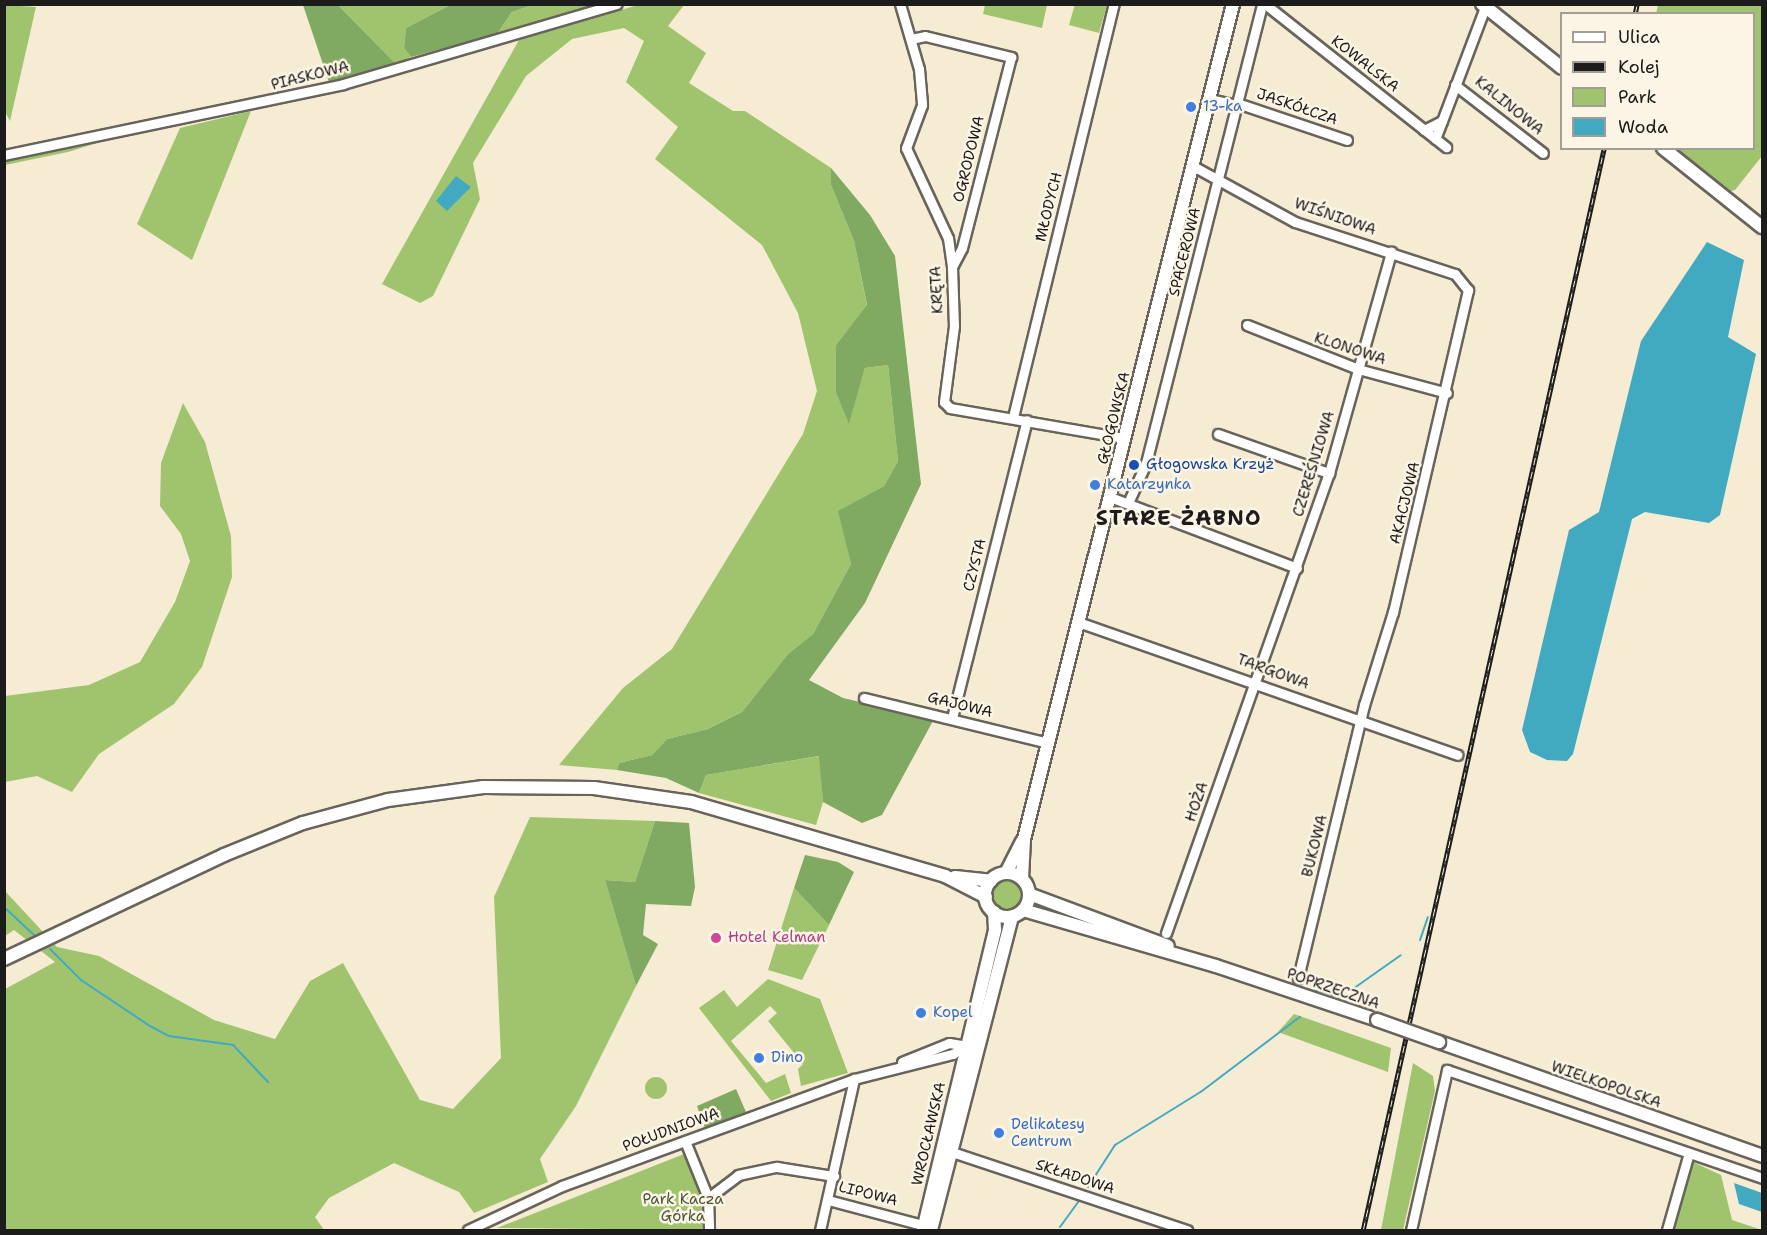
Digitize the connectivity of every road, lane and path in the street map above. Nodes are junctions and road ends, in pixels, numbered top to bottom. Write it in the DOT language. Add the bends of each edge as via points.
graph roads {
  1 [pos="617,4"];
  2 [pos="900,4"];
  3 [pos="1114,4"];
  4 [pos="1233,4"];
  5 [pos="1263,4"];
  6 [pos="1484,6"];
  7 [pos="911,39"];
  8 [pos="1560,66"];
  9 [pos="1455,85"];
  10 [pos="1209,99"];
  11 [pos="1237,104"];
  12 [pos="1442,121"];
  13 [pos="1424,130"];
  14 [pos="1435,139"];
  15 [pos="1347,140"];
  16 [pos="1446,147"];
  17 [pos="1666,150"];
  18 [pos="1543,153"];
  19 [pos="4,155"];
  20 [pos="1192,166"];
  21 [pos="1219,176"];
  22 [pos="1762,227"];
  23 [pos="1391,252"];
  24 [pos="952,267"];
  25 [pos="1468,290"];
  26 [pos="1247,325"];
  27 [pos="1358,369"];
  28 [pos="1447,393"];
  29 [pos="1013,417"];
  30 [pos="1027,420"];
  31 [pos="1218,434"];
  32 [pos="1125,438"];
  33 [pos="1329,473"];
  34 [pos="1110,497"];
  35 [pos="1128,504"];
  36 [pos="1297,568"];
  37 [pos="1078,622"];
  38 [pos="1255,681"];
  39 [pos="864,698"];
  40 [pos="952,718"];
  41 [pos="1361,720"];
  42 [pos="1048,743"];
  43 [pos="1456,755"];
  44 [pos="1024,839"];
  45 [pos="1006,873"];
  46 [pos="945,876"];
  47 [pos="1022,879"];
  48 [pos="991,881"];
  49 [pos="1029,894"];
  50 [pos="986,897"];
  51 [pos="994,912"];
  52 [pos="1017,913"];
  53 [pos="1166,933"];
  54 [pos="4,959"];
  55 [pos="1216,966"];
  56 [pos="1298,978"];
  57 [pos="1439,1042"];
  58 [pos="971,1046"];
  59 [pos="950,1055"];
  60 [pos="889,1068"];
  61 [pos="960,1068"];
  62 [pos="854,1079"];
  63 [pos="946,1128"];
  64 [pos="686,1141"];
  65 [pos="952,1152"];
  66 [pos="1689,1153"];
  67 [pos="1762,1156"];
  68 [pos="938,1159"];
  69 [pos="834,1176"];
  70 [pos="1762,1178"];
  71 [pos="708,1198"];
  72 [pos="828,1200"];
  73 [pos="927,1228"];
  74 [pos="468,1230"];
  75 [pos="709,1230"];
  76 [pos="820,1230"];
  77 [pos="1187,1230"];
  78 [pos="1410,1230"];
  79 [pos="1667,1230"];
  1 -- 19 [label="street, PIASKOWA" via="343,84"];
  2 -- 7 [label="street, KRĘTA"];
  3 -- 29 [label="street, MŁODYCH"];
  4 -- 10 [label="main road, GŁOGOWSKA"];
  5 -- 11 [label="street, SPACEROWA"];
  5 -- 13 [label="street, KOWALSKA"];
  6 -- 8 [label="main road"];
  6 -- 9 [label="street"];
  7 -- 24 [label="street, KRĘTA" via="922,105 906,148 948,238"];
  7 -- 24 [label="street, OGRODOWA" via="925,36 1011,57 962,248"];
  9 -- 12 [label="street"];
  9 -- 18 [label="street, KALINOWA"];
  10 -- 11 [label="street, JASKÓŁCZA"];
  10 -- 20 [label="main road, GŁOGOWSKA"];
  11 -- 15 [label="street, JASKÓŁCZA"];
  11 -- 21 [label="street, SPACEROWA"];
  12 -- 13 [label="street"];
  12 -- 14 [label="street"];
  13 -- 14 [label="street, KOWALSKA"];
  14 -- 16 [label="street, KOWALSKA"];
  17 -- 22 [label="main road"];
  20 -- 21 [label="street, WIŚNIOWA"];
  20 -- 32 [label="main road, GŁOGOWSKA"];
  21 -- 23 [label="street, WIŚNIOWA" via="1295,222"];
  21 -- 35 [label="street, SPACEROWA" via="1146,464"];
  23 -- 25 [label="street, WIŚNIOWA" via="1455,274"];
  23 -- 27 [label="street, CZEREŚNIOWA"];
  24 -- 29 [label="street, KRĘTA" via="954,326 944,402 950,408"];
  25 -- 28 [label="street, AKACJOWA"];
  26 -- 27 [label="street, KLONOWA"];
  27 -- 28 [label="street, KLONOWA"];
  27 -- 33 [label="street, CZEREŚNIOWA"];
  28 -- 41 [label="street, AKACJOWA"];
  29 -- 30 [label="street, KRĘTA"];
  30 -- 32 [label="street, KRĘTA"];
  30 -- 40 [label="street, CZYSTA"];
  31 -- 33 [label="street"];
  32 -- 34 [label="main road, GŁOGOWSKA"];
  33 -- 36 [label="street, CZEREŚNIOWA"];
  34 -- 35 [label="street"];
  34 -- 37 [label="main road, GŁOGOWSKA"];
  35 -- 36 [label="street"];
  36 -- 38 [label="street, CZEREŚNIOWA"];
  37 -- 38 [label="street, TARGOWA"];
  37 -- 42 [label="main road, GŁOGOWSKA"];
  38 -- 41 [label="street, TARGOWA"];
  38 -- 53 [label="street, HOŻA"];
  39 -- 40 [label="street, GAJOWA"];
  40 -- 42 [label="street, GAJOWA"];
  41 -- 43 [label="street, TARGOWA"];
  41 -- 56 [label="street, BUKOWA"];
  42 -- 44 [label="main road, GŁOGOWSKA"];
  44 -- 45 [label="main road, GŁOGOWSKA"];
  44 -- 47 [label="main road, GŁOGOWSKA"];
  45 -- 47 [label="main road"];
  45 -- 48 [label="main road"];
  46 -- 48 [label="main road"];
  46 -- 50 [label="main road"];
  46 -- 54 [label="main road" via="757,819 665,797 594,788 483,787 388,801 303,824 224,855"];
  47 -- 49 [label="main road"];
  48 -- 50 [label="main road"];
  49 -- 52 [label="main road"];
  49 -- 55 [label="main road, POPRZECZNA"];
  50 -- 51 [label="main road"];
  51 -- 52 [label="main road"];
  51 -- 58 [label="main road" via="994,930"];
  52 -- 55 [label="main road, POPRZECZNA"];
  52 -- 58 [label="main road"];
  55 -- 57 [label="main road, POPRZECZNA, bridge"];
  57 -- 67 [label="main road, WIELKOPOLSKA"];
  58 -- 59 [label="street, POŁUDNIOWA"];
  58 -- 60 [label="street, POŁUDNIOWA" via="944,1044"];
  58 -- 61 [label="main road, WROCŁAWSKA"];
  58 -- 65 [label="main road, WROCŁAWSKA"];
  59 -- 60 [label="street, POŁUDNIOWA"];
  59 -- 61 [label="street"];
  60 -- 62 [label="street, POŁUDNIOWA"];
  61 -- 63 [label="main road, WROCŁAWSKA"];
  62 -- 64 [label="street, POŁUDNIOWA"];
  62 -- 69 [label="street, LIPOWA"];
  63 -- 65 [label="street"];
  63 -- 68 [label="main road, WROCŁAWSKA"];
  64 -- 71 [label="street"];
  64 -- 74 [label="street, POŁUDNIOWA" via="533,1197"];
  65 -- 68 [label="street"];
  65 -- 73 [label="main road, WROCŁAWSKA"];
  65 -- 77 [label="street, SKŁADOWA"];
  66 -- 70 [label="street"];
  66 -- 78 [label="street" via="1447,1070"];
  66 -- 79 [label="street"];
  68 -- 73 [label="main road, WROCŁAWSKA"];
  69 -- 71 [label="street, LIPOWA" via="777,1167 738,1175"];
  69 -- 72 [label="street, LIPOWA"];
  71 -- 75 [label="street"];
  72 -- 73 [label="street, LIPOWA"];
  72 -- 76 [label="street"];
}
